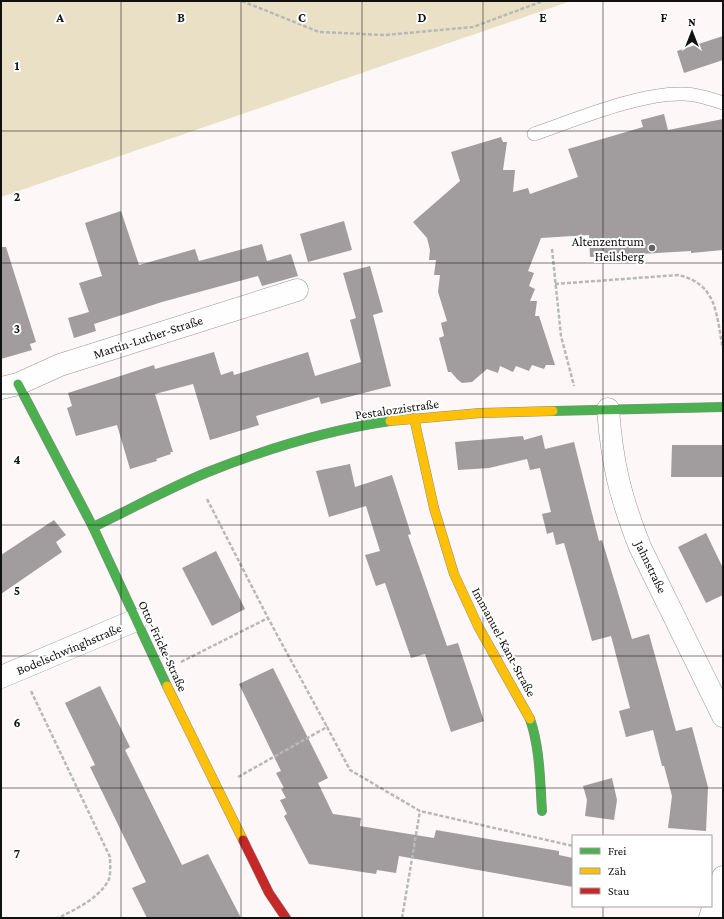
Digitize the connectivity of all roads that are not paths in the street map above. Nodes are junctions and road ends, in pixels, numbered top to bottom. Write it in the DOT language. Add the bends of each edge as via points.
graph roads {
  1 [pos="723,103"];
  2 [pos="534,134"];
  3 [pos="297,290"];
  4 [pos="10,386"];
  5 [pos="723,407"];
  6 [pos="608,409"];
  7 [pos="414,418"];
  8 [pos="93,527"];
  9 [pos="136,620"];
  10 [pos="10,673"];
  11 [pos="723,716"];
  12 [pos="542,811"];
  13 [pos="723,877"];
  14 [pos="286,918"];
  15 [pos="710,918"];
  1 -- 2 [label="lane" via="684,94 657,97 620,105"];
  3 -- 4 [label="street, Martin-Luther-Straße" via="60,365"];
  4 -- 8 [label="street, Otto-Fricke-Straße"];
  5 -- 6 [label="street, Pestalozzistraße"];
  6 -- 7 [label="street, Pestalozzistraße"];
  6 -- 11 [label="street, Jahnstraße" via="615,472 629,520"];
  7 -- 8 [label="street, Pestalozzistraße" via="324,434 261,453 196,478"];
  7 -- 12 [label="street, Immanuel-Kant-Straße" via="435,511 452,568 473,617 528,713 534,730"];
  8 -- 9 [label="street, Otto-Fricke-Straße"];
  9 -- 10 [label="street, Bodelschwinghstraße"];
  9 -- 14 [label="street, Otto-Fricke-Straße" via="269,893"];
  13 -- 15 [label="street"];
}
